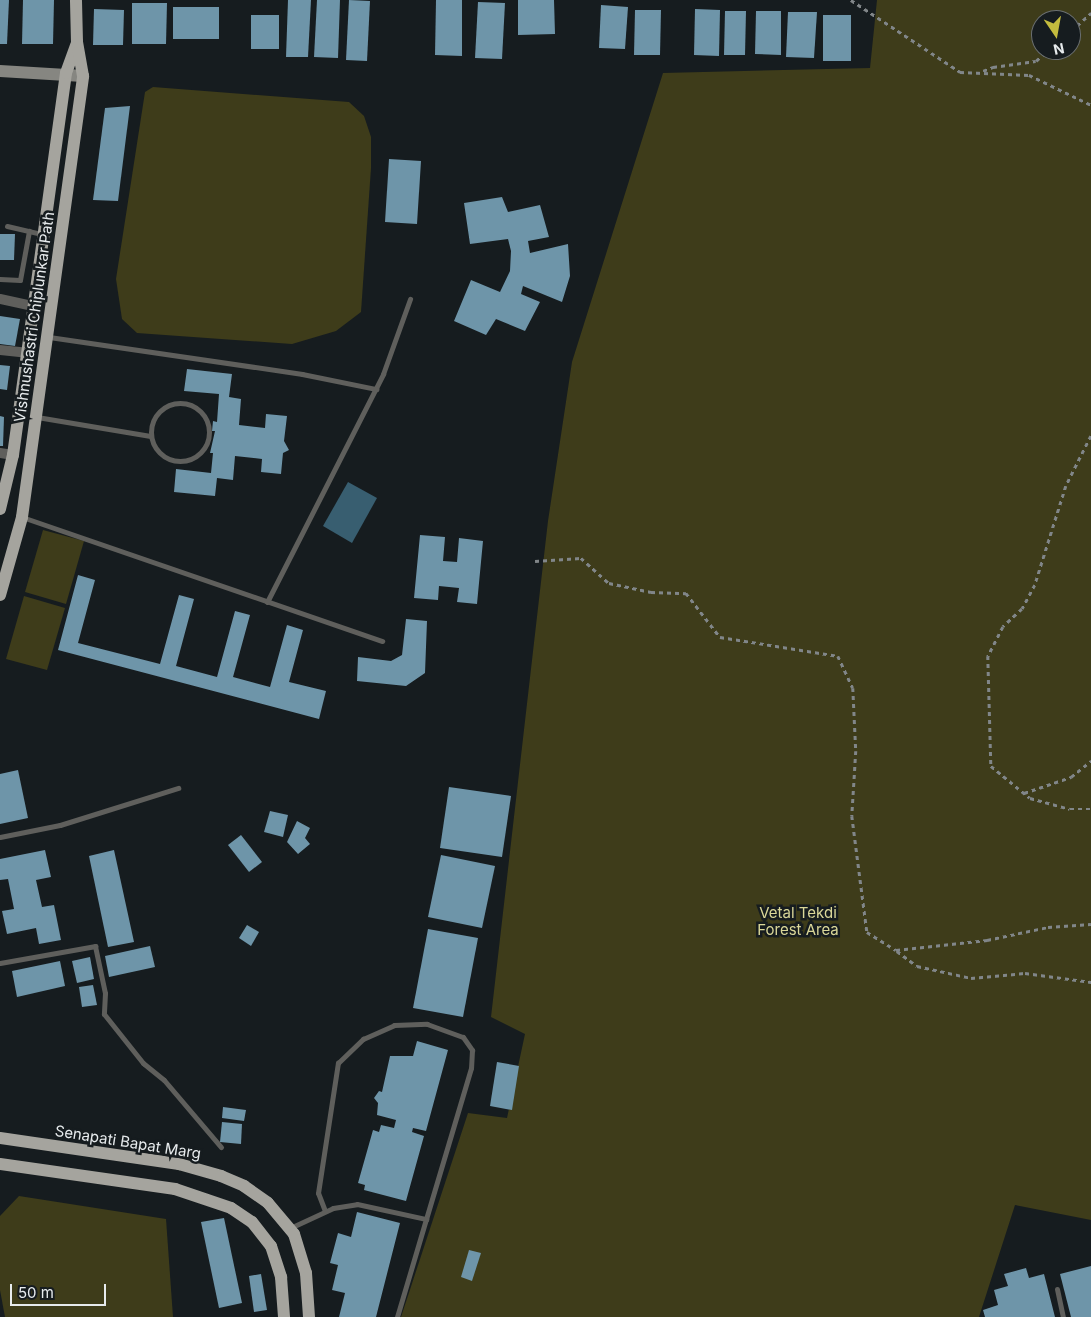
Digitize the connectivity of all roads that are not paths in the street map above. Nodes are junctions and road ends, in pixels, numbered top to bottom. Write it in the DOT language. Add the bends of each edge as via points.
graph roads {
  1 [pos="76,0"];
  2 [pos="77,42"];
  3 [pos="0,71"];
  4 [pos="66,74"];
  5 [pos="83,76"];
  6 [pos="7,226"];
  7 [pos="29,232"];
  8 [pos="44,234"];
  9 [pos="0,280"];
  10 [pos="0,299"];
  11 [pos="410,299"];
  12 [pos="34,306"];
  13 [pos="48,336"];
  14 [pos="0,350"];
  15 [pos="27,353"];
  16 [pos="376,389"];
  17 [pos="36,416"];
  18 [pos="150,436"];
  19 [pos="6,454"];
  20 [pos="0,509"];
  21 [pos="22,517"];
  22 [pos="0,595"];
  23 [pos="267,602"];
  24 [pos="382,641"];
  25 [pos="178,788"];
  26 [pos="0,838"];
  27 [pos="0,963"];
  28 [pos="0,1138"];
  29 [pos="221,1147"];
  30 [pos="0,1164"];
  31 [pos="325,1212"];
  32 [pos="426,1219"];
  33 [pos="289,1228"];
  34 [pos="1057,1289"];
  35 [pos="284,1317"];
  36 [pos="309,1317"];
  37 [pos="397,1317"];
  38 [pos="1063,1317"];
  1 -- 2 [label="main road, Vishnushastri Chiplunkar Path"];
  2 -- 4 [label="main road, Vishnushastri Chiplunkar Path"];
  2 -- 5 [label="main road, Vishnushastri Chiplunkar Path"];
  3 -- 4 [label="street"];
  4 -- 5 [label="street"];
  4 -- 8 [label="main road, Vishnushastri Chiplunkar Path"];
  5 -- 13 [label="main road, Vishnushastri Chiplunkar Path"];
  6 -- 7 [label="lane"];
  7 -- 8 [label="lane"];
  7 -- 9 [label="lane" via="20,280"];
  8 -- 12 [label="main road, Vishnushastri Chiplunkar Path"];
  10 -- 12 [label="street"];
  11 -- 16 [label="lane"];
  12 -- 15 [label="main road, Vishnushastri Chiplunkar Path"];
  13 -- 16 [label="lane" via="302,374"];
  13 -- 17 [label="main road, Vishnushastri Chiplunkar Path"];
  14 -- 15 [label="street"];
  15 -- 19 [label="main road, Vishnushastri Chiplunkar Path"];
  16 -- 23 [label="lane"];
  17 -- 18 [label="lane"];
  17 -- 21 [label="main road, Vishnushastri Chiplunkar Path"];
  18 -- 18 [label="lane" via="151,425 162,408 182,403 200,411 209,429 209,439 201,452 189,460 178,462 160,454"];
  19 -- 20 [label="main road, Vishnushastri Chiplunkar Path"];
  21 -- 22 [label="main road, Vishnushastri Chiplunkar Path"];
  21 -- 23 [label="lane"];
  23 -- 24 [label="lane"];
  25 -- 26 [label="lane" via="60,825"];
  27 -- 29 [label="lane" via="95,946 105,993 104,1014"];
  28 -- 33 [label="main road, Senapati Bapat Marg" via="200,1169 244,1186 268,1203"];
  30 -- 35 [label="main road" via="175,1189 231,1208 252,1222 272,1246 281,1277"];
  31 -- 32 [label="lane" via="357,1204"];
  31 -- 32 [label="lane" via="318,1193 338,1062 363,1039 394,1025 428,1024 463,1037 472,1050 471,1068"];
  31 -- 33 [label="lane"];
  32 -- 37 [label="lane"];
  33 -- 36 [label="main road, Senapati Bapat Marg" via="302,1254"];
  34 -- 38 [label="lane"];
}
